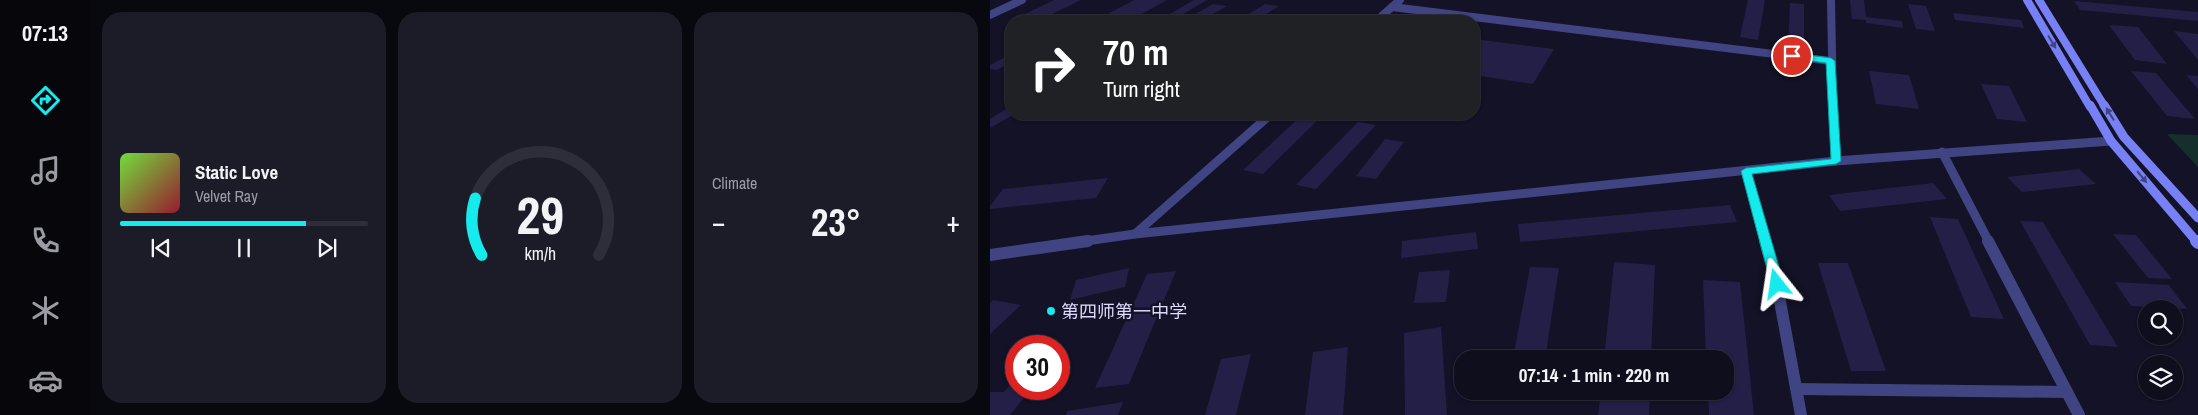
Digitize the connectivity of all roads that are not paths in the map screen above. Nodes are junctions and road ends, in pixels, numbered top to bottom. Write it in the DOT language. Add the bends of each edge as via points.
graph roads {
  1 [pos="1012,0"];
  2 [pos="1022,0"];
  3 [pos="1400,0"];
  4 [pos="1831,0"];
  5 [pos="2027,0"];
  6 [pos="2039,0"];
  7 [pos="1392,7"];
  8 [pos="990,10"];
  9 [pos="990,15"];
  10 [pos="1383,15"];
  11 [pos="1457,15"];
  12 [pos="1480,18"];
  13 [pos="1831,61"];
  14 [pos="1264,120"];
  15 [pos="2111,141"];
  16 [pos="1942,152"];
  17 [pos="1836,161"];
  18 [pos="1746,171"];
  19 [pos="2198,218"];
  20 [pos="1135,234"];
  21 [pos="2198,243"];
  22 [pos="990,255"];
  23 [pos="1797,389"];
  24 [pos="2067,392"];
  25 [pos="1801,415"];
  26 [pos="2079,415"];
  1 -- 8 [label="street"];
  2 -- 9 [label="street"];
  3 -- 7 [label="street"];
  4 -- 13 [label="street"];
  5 -- 15 [label="main road, one-way"];
  19 -- 6 [label="main road, one-way" via="2124,137"];
  7 -- 10 [label="street"];
  7 -- 11 [label="street"];
  12 -- 13 [label="street"];
  13 -- 17 [label="street"];
  14 -- 20 [label="street"];
  15 -- 16 [label="street"];
  15 -- 21 [label="main road, one-way"];
  16 -- 17 [label="street"];
  16 -- 24 [label="street"];
  17 -- 18 [label="street"];
  18 -- 20 [label="street"];
  18 -- 23 [label="street" via="1777,284"];
  20 -- 22 [label="street"];
  23 -- 24 [label="street"];
  23 -- 25 [label="street"];
  24 -- 26 [label="street"];
}
